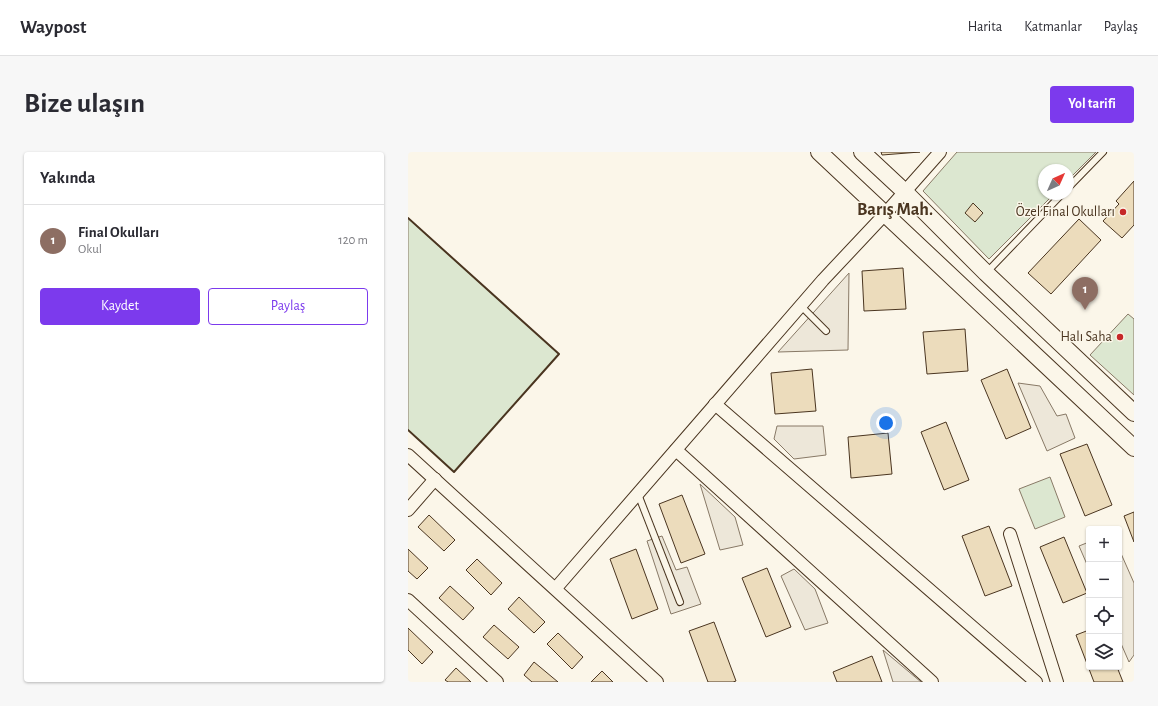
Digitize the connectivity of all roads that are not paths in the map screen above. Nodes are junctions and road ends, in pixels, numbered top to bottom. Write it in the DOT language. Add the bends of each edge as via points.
graph roads {
  1 [pos="819,152"];
  2 [pos="862,152"];
  3 [pos="940,152"];
  4 [pos="1103,152"];
  5 [pos="1074,182"];
  6 [pos="905,192"];
  7 [pos="1056,200"];
  8 [pos="886,214"];
  9 [pos="986,273"];
  10 [pos="801,306"];
  11 [pos="826,331"];
  12 [pos="715,404"];
  13 [pos="1134,413"];
  14 [pos="1134,448"];
  15 [pos="676,450"];
  16 [pos="408,455"];
  17 [pos="435,478"];
  18 [pos="638,494"];
  19 [pos="408,510"];
  20 [pos="1010,534"];
  21 [pos="556,588"];
  22 [pos="408,600"];
  23 [pos="680,602"];
  24 [pos="498,682"];
  25 [pos="657,682"];
  26 [pos="932,682"];
  27 [pos="1036,682"];
  28 [pos="1057,682"];
  1 -- 8 [label="main road"];
  2 -- 6 [label="main road"];
  3 -- 6 [label="street"];
  4 -- 5 [label="lane"];
  6 -- 8 [label="street"];
  6 -- 9 [label="main road"];
  7 -- 9 [label="lane"];
  8 -- 10 [label="street"];
  8 -- 14 [label="main road"];
  9 -- 13 [label="main road"];
  10 -- 11 [label="lane"];
  10 -- 12 [label="street"];
  12 -- 15 [label="street"];
  12 -- 27 [label="street"];
  15 -- 18 [label="street"];
  15 -- 26 [label="street"];
  16 -- 17 [label="street"];
  17 -- 19 [label="street"];
  17 -- 21 [label="street"];
  18 -- 21 [label="street"];
  18 -- 23 [label="lane"];
  20 -- 28 [label="street"];
  21 -- 25 [label="street"];
  22 -- 24 [label="street"];
}
